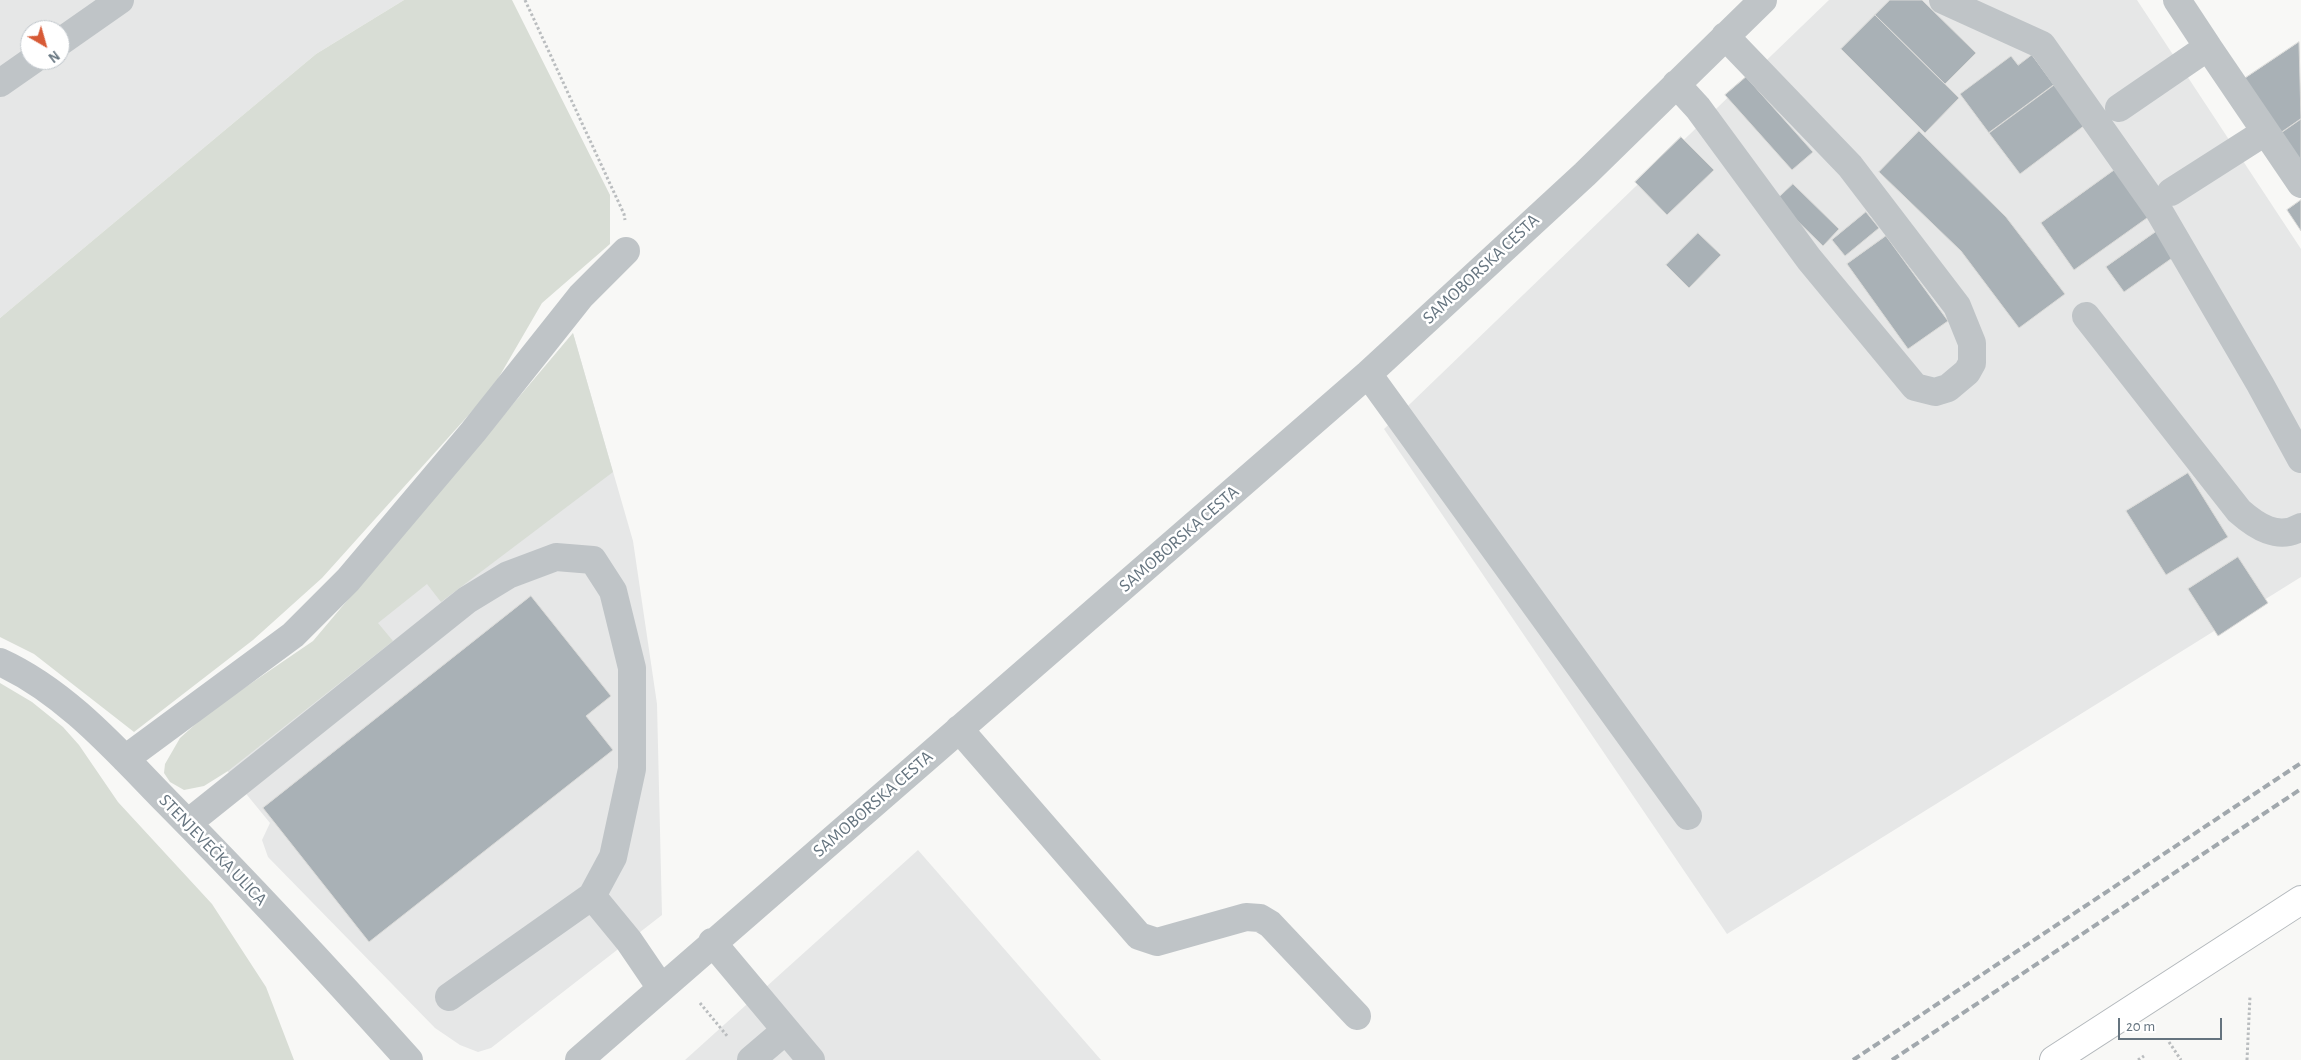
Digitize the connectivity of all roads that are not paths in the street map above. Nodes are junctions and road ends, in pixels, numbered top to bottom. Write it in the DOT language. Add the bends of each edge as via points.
graph roads {
  1 [pos="120,0"];
  2 [pos="1763,0"];
  3 [pos="1943,0"];
  4 [pos="2177,0"];
  5 [pos="70,35"];
  6 [pos="1725,36"];
  7 [pos="2208,47"];
  8 [pos="20,69"];
  9 [pos="0,83"];
  10 [pos="1676,84"];
  11 [pos="2119,108"];
  12 [pos="2265,132"];
  13 [pos="2301,184"];
  14 [pos="2171,192"];
  15 [pos="626,251"];
  16 [pos="2086,316"];
  17 [pos="1368,374"];
  18 [pos="2301,460"];
  19 [pos="2301,527"];
  20 [pos="0,662"];
  21 [pos="959,729"];
  22 [pos="125,759"];
  23 [pos="1688,816"];
  24 [pos="188,823"];
  25 [pos="592,896"];
  26 [pos="2301,900"];
  27 [pos="712,942"];
  28 [pos="661,988"];
  29 [pos="449,997"];
  30 [pos="1358,1016"];
  31 [pos="785,1030"];
  32 [pos="742,1052"];
  33 [pos="408,1060"];
  34 [pos="579,1060"];
  35 [pos="811,1060"];
  36 [pos="2054,1060"];
  1 -- 5 [label="street"];
  2 -- 6 [label="street, SAMOBORSKA CESTA"];
  3 -- 18 [label="street" via="2042,45 2159,211"];
  4 -- 7 [label="street"];
  6 -- 10 [label="street, SAMOBORSKA CESTA"];
  6 -- 10 [label="street" via="1850,166 1957,306 1972,344 1972,363 1967,372 1942,390 1925,391 1915,387 1809,259 1698,108"];
  7 -- 11 [label="street"];
  7 -- 12 [label="street"];
  8 -- 9 [label="street"];
  10 -- 17 [label="street, SAMOBORSKA CESTA" via="1585,174"];
  12 -- 13 [label="street"];
  12 -- 14 [label="street"];
  15 -- 22 [label="street" via="581,296 473,432 348,580 293,635"];
  16 -- 19 [label="street" via="2239,511 2268,531 2283,533"];
  17 -- 21 [label="street, SAMOBORSKA CESTA"];
  17 -- 23 [label="street"];
  20 -- 22 [label="street, STENJEVEČKA ULICA" via="56,695"];
  21 -- 27 [label="street, SAMOBORSKA CESTA"];
  21 -- 30 [label="street" via="1138,936 1157,942 1246,917 1260,918 1270,924"];
  22 -- 24 [label="street, STENJEVEČKA ULICA"];
  24 -- 25 [label="street" via="467,600 508,575 556,557 593,560 613,591 632,668 632,769 613,856"];
  24 -- 33 [label="street, STENJEVEČKA ULICA" via="330,971"];
  25 -- 28 [label="street" via="629,941"];
  25 -- 29 [label="street"];
  26 -- 36 [label="main road"];
  27 -- 28 [label="street, SAMOBORSKA CESTA"];
  27 -- 31 [label="street"];
  28 -- 34 [label="street, SAMOBORSKA CESTA"];
  31 -- 32 [label="street"];
  31 -- 35 [label="street"];
}
